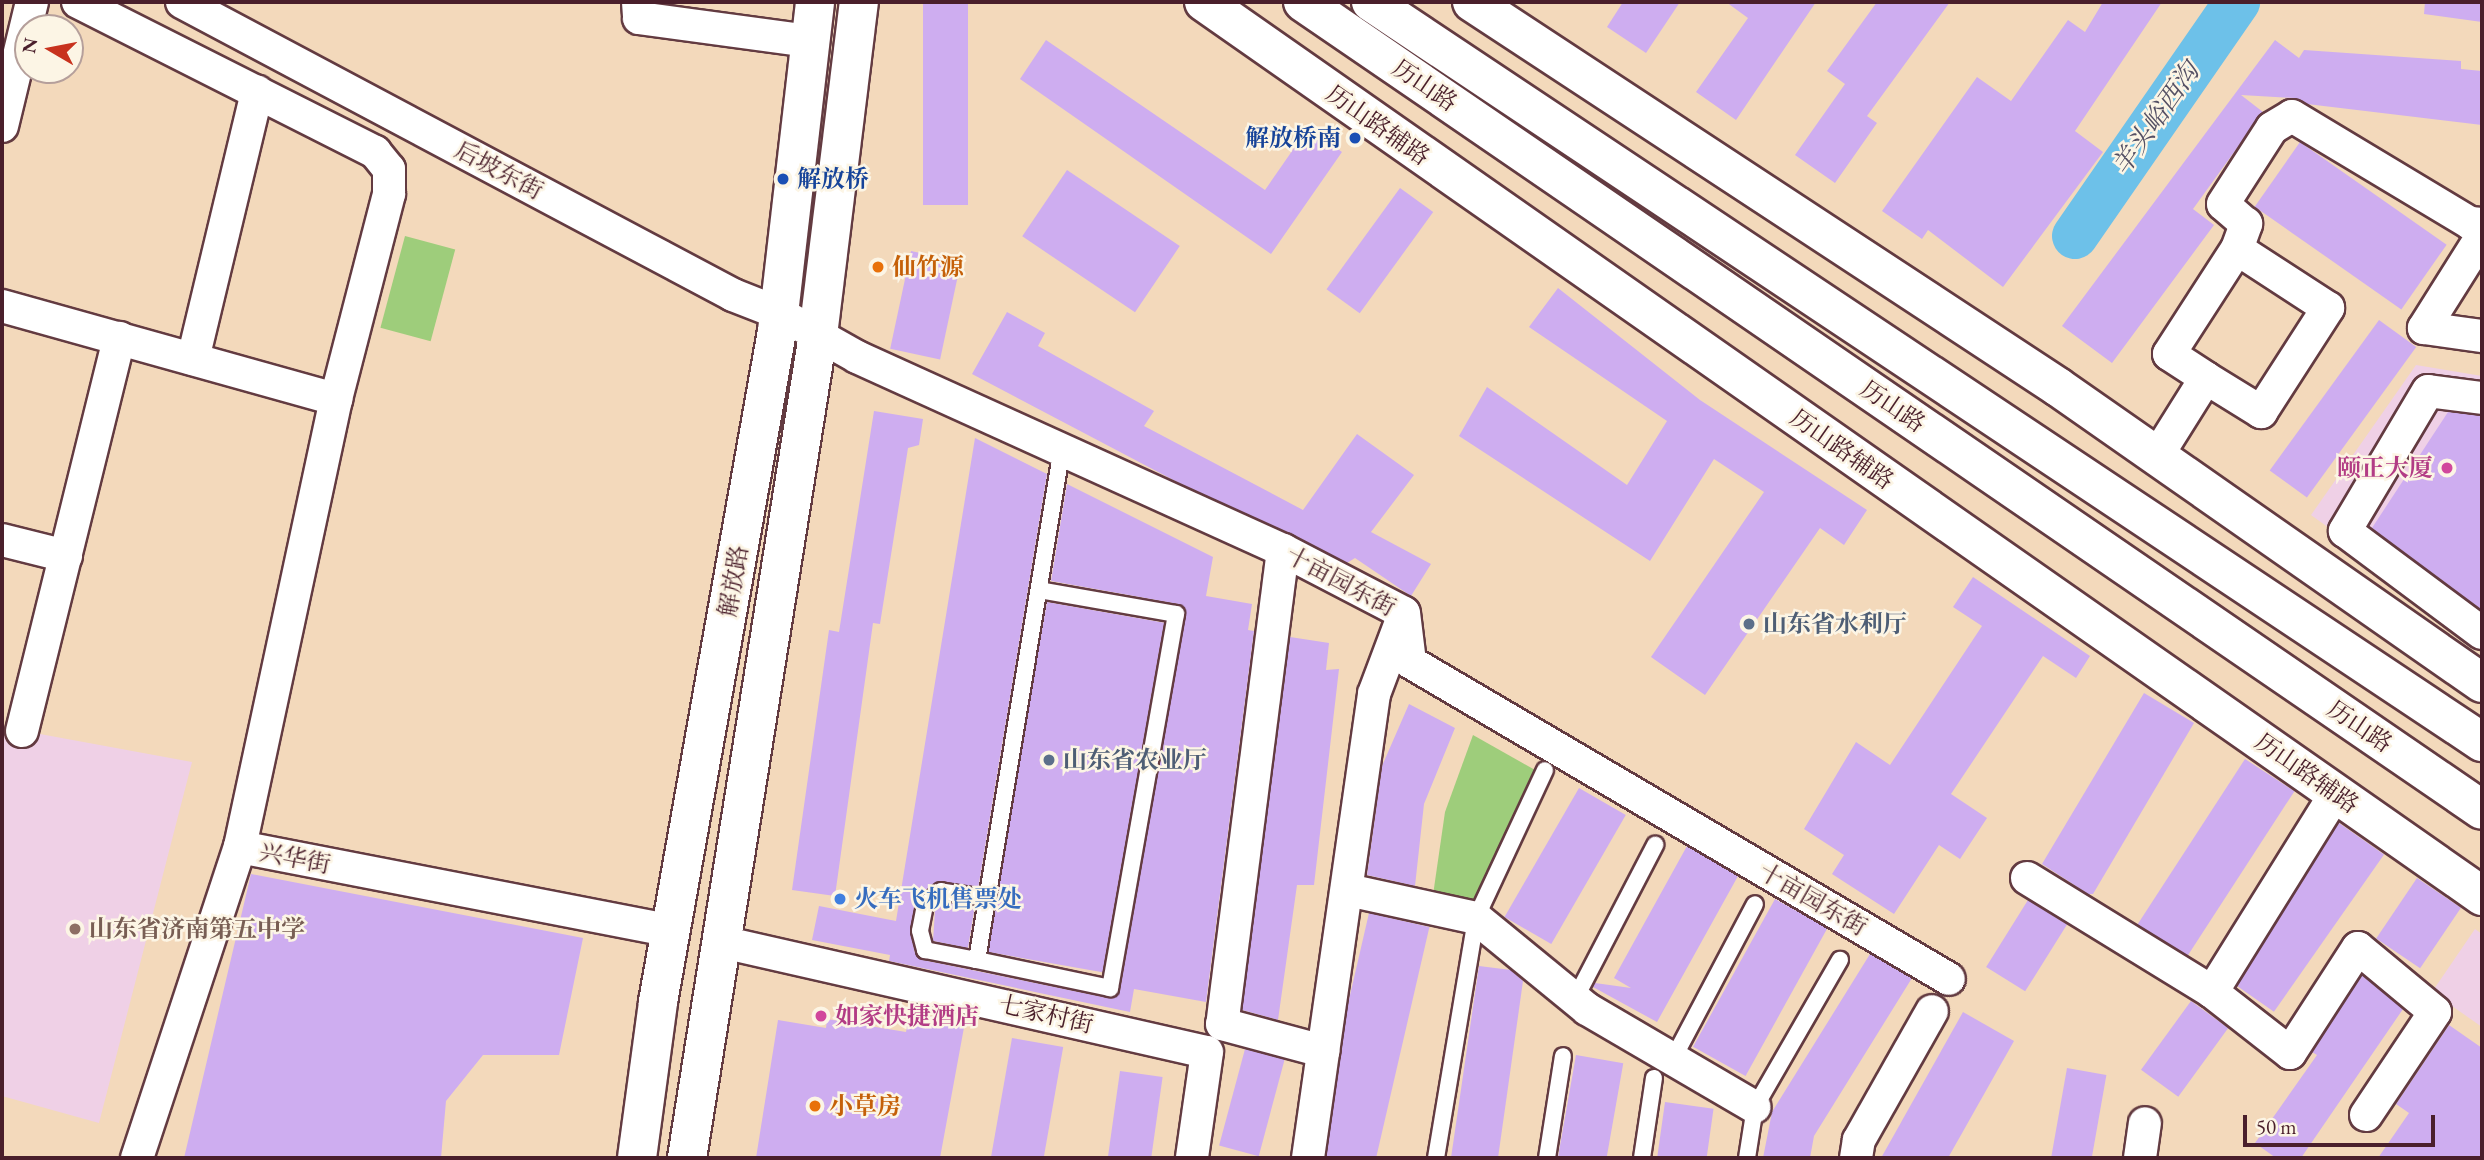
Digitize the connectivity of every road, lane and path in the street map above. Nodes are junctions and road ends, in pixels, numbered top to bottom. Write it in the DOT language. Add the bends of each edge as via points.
graph roads {
  1 [pos="32,2"];
  2 [pos="78,2"];
  3 [pos="182,2"];
  4 [pos="638,2"];
  5 [pos="815,2"];
  6 [pos="859,2"];
  7 [pos="1204,2"];
  8 [pos="1303,2"];
  9 [pos="1371,2"];
  10 [pos="1472,2"];
  11 [pos="234,14"];
  12 [pos="810,41"];
  13 [pos="257,92"];
  14 [pos="2,127"];
  15 [pos="2482,224"];
  16 [pos="2482,236"];
  17 [pos="2237,249"];
  18 [pos="2,306"];
  19 [pos="779,313"];
  20 [pos="818,335"];
  21 [pos="2482,336"];
  22 [pos="119,338"];
  23 [pos="193,359"];
  24 [pos="2206,378"];
  25 [pos="2482,398"];
  26 [pos="335,399"];
  27 [pos="1062,448"];
  28 [pos="2157,456"];
  29 [pos="2,540"];
  30 [pos="1283,550"];
  31 [pos="66,556"];
  32 [pos="1039,590"];
  33 [pos="1404,613"];
  34 [pos="2482,633"];
  35 [pos="2482,683"];
  36 [pos="22,731"];
  37 [pos="2482,742"];
  38 [pos="1545,770"];
  39 [pos="2336,793"];
  40 [pos="2482,810"];
  41 [pos="1655,845"];
  42 [pos="240,847"];
  43 [pos="2027,878"];
  44 [pos="1348,890"];
  45 [pos="2482,895"];
  46 [pos="971,896"];
  47 [pos="1755,904"];
  48 [pos="1476,918"];
  49 [pos="671,931"];
  50 [pos="722,942"];
  51 [pos="977,960"];
  52 [pos="1840,960"];
  53 [pos="1949,979"];
  54 [pos="2212,992"];
  55 [pos="1575,999"];
  56 [pos="1931,1011"];
  57 [pos="1323,1051"];
  58 [pos="1563,1056"];
  59 [pos="1664,1068"];
  60 [pos="1755,1107"];
  61 [pos="2366,1115"];
  62 [pos="2145,1123"];
  63 [pos="137,1158"];
  64 [pos="637,1158"];
  65 [pos="687,1158"];
  66 [pos="1192,1158"];
  67 [pos="1308,1158"];
  68 [pos="1436,1158"];
  69 [pos="1547,1158"];
  70 [pos="1642,1158"];
  71 [pos="1747,1158"];
  72 [pos="1856,1158"];
  73 [pos="2140,1158"];
  1 -- 14 [label="street"];
  2 -- 13 [label="street"];
  3 -- 11 [label="street, 后坡东街"];
  4 -- 12 [label="street" via="639,18"];
  5 -- 12 [label="main road, 解放路"];
  6 -- 20 [label="main road, 解放路"];
  7 -- 39 [label="main road, 历山路辅路"];
  8 -- 40 [label="main road, 历山路"];
  9 -- 37 [label="main road, 历山路"];
  10 -- 28 [label="main road"];
  11 -- 19 [label="street, 后坡东街" via="733,295"];
  12 -- 19 [label="main road, 解放路"];
  13 -- 23 [label="street"];
  13 -- 26 [label="street" via="375,152 389,169 389,194"];
  15 -- 17 [label="street" via="2470,223 2292,116 2272,128 2223,204 2246,223"];
  16 -- 21 [label="street" via="2424,328"];
  17 -- 24 [label="street" via="2169,354"];
  17 -- 24 [label="street" via="2328,308 2261,412"];
  18 -- 22 [label="street"];
  19 -- 20 [label="street, 后坡东街"];
  19 -- 49 [label="main road, 解放路"];
  20 -- 27 [label="street, 十亩园东街" via="857,357"];
  20 -- 50 [label="main road, 解放路"];
  22 -- 23 [label="street"];
  22 -- 31 [label="street"];
  23 -- 26 [label="street"];
  24 -- 28 [label="street"];
  25 -- 34 [label="street" via="2428,391 2345,531"];
  26 -- 42 [label="street"];
  27 -- 30 [label="street, 十亩园东街"];
  27 -- 32 [label="lane"];
  28 -- 35 [label="main road"];
  29 -- 31 [label="street"];
  30 -- 33 [label="street, 十亩园东街"];
  30 -- 57 [label="street" via="1222,1024"];
  31 -- 36 [label="street"];
  32 -- 51 [label="lane"];
  32 -- 51 [label="lane" via="1176,614 1110,988"];
  33 -- 44 [label="street" via="1374,694"];
  33 -- 53 [label="street, 十亩园东街" via="1410,662"];
  38 -- 48 [label="lane"];
  39 -- 45 [label="main road, 历山路辅路"];
  39 -- 54 [label="street"];
  41 -- 55 [label="lane"];
  42 -- 49 [label="street, 兴华街"];
  42 -- 63 [label="street, 兴华街"];
  43 -- 54 [label="street"];
  44 -- 48 [label="street"];
  44 -- 57 [label="street"];
  46 -- 51 [label="lane" via="941,891 925,905 920,931 925,950"];
  47 -- 59 [label="lane"];
  48 -- 55 [label="street"];
  48 -- 68 [label="lane"];
  49 -- 64 [label="main road, 解放路"];
  50 -- 65 [label="main road, 解放路"];
  50 -- 66 [label="street, 七家村街" via="1207,1052"];
  52 -- 60 [label="lane"];
  54 -- 61 [label="street" via="2290,1053 2358,948 2435,1012"];
  55 -- 59 [label="street"];
  56 -- 72 [label="street" via="1859,1140"];
  57 -- 67 [label="street"];
  58 -- 69 [label="lane"];
  59 -- 60 [label="street"];
  59 -- 70 [label="lane"];
  60 -- 71 [label="lane"];
  62 -- 73 [label="street"];
}
